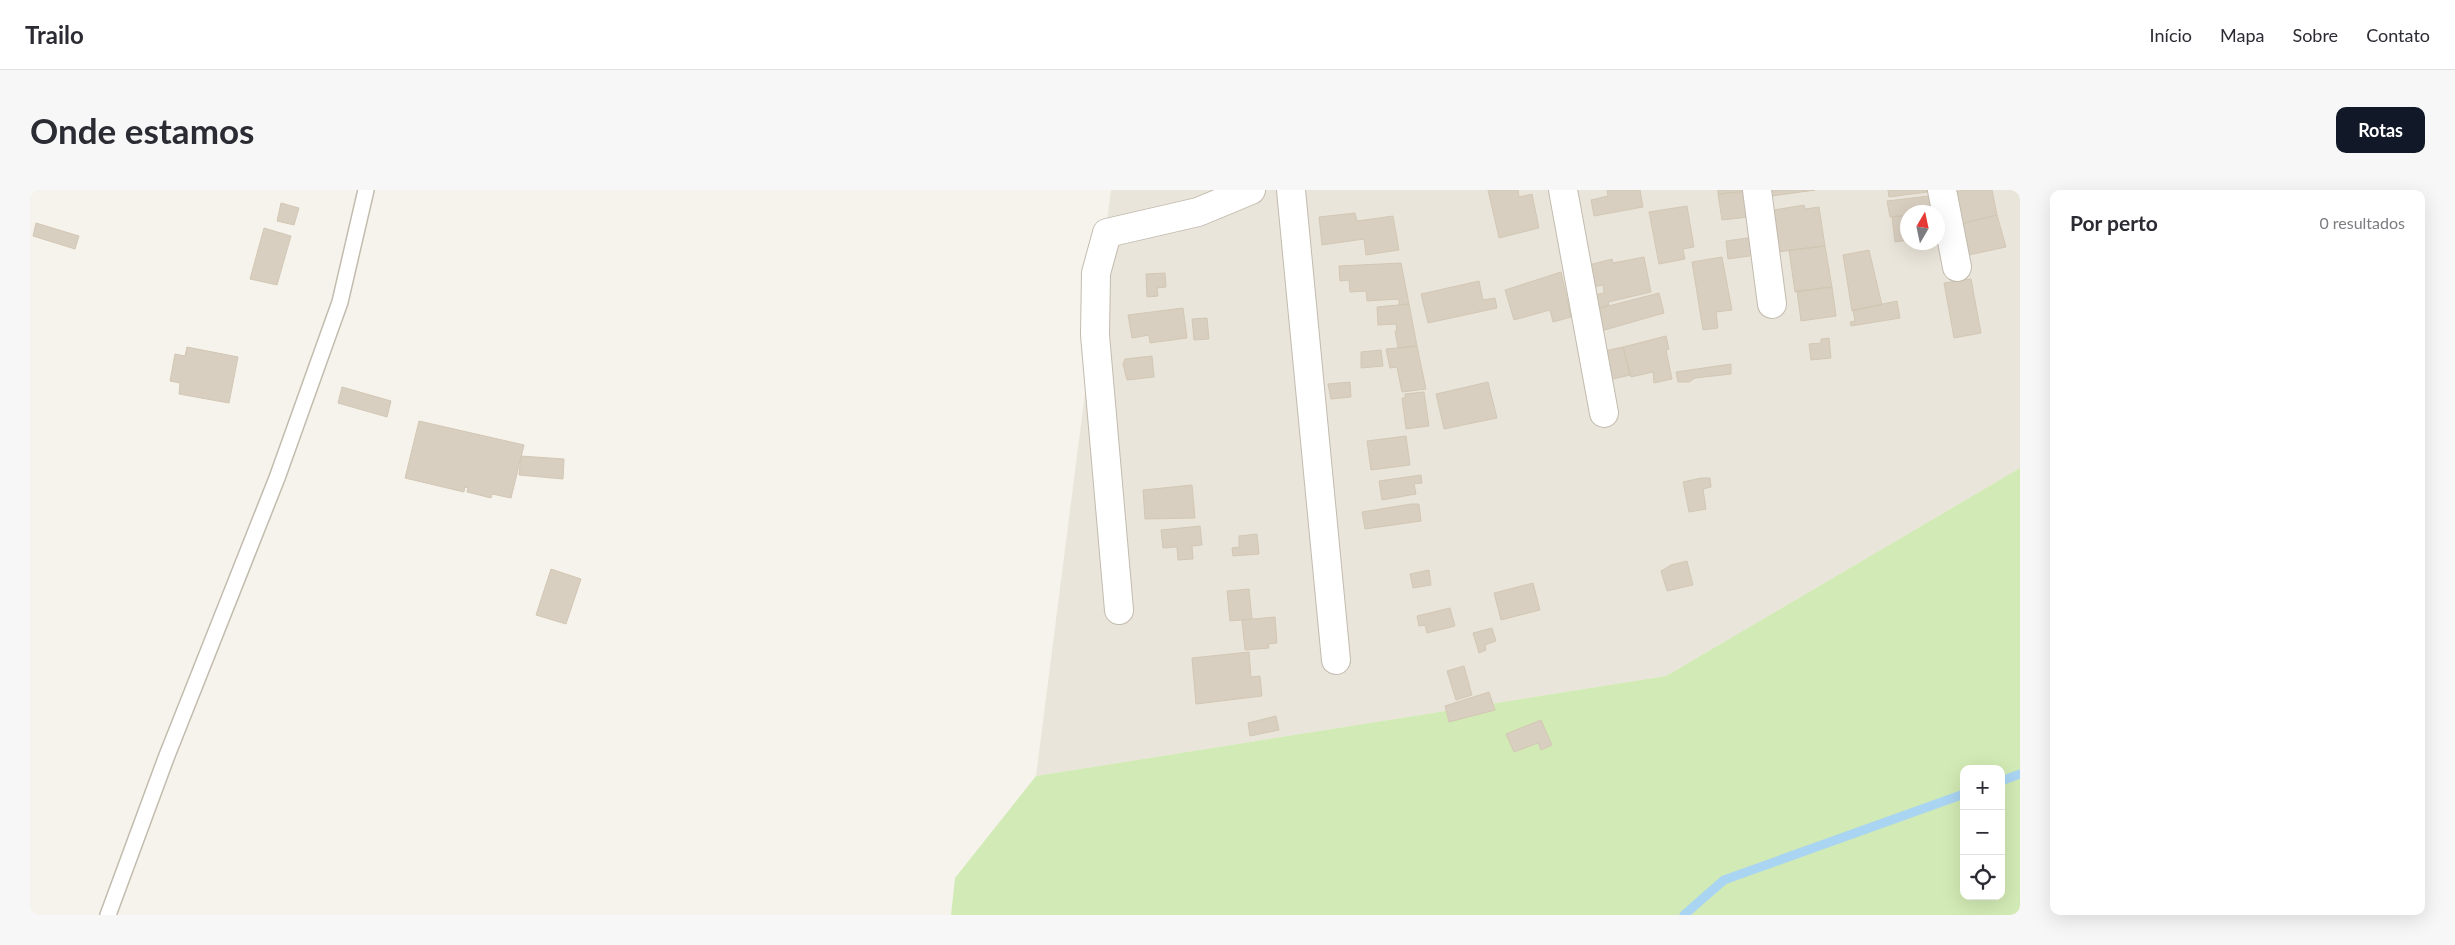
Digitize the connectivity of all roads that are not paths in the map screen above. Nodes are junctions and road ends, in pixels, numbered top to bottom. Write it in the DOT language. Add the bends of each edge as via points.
graph roads {
  1 [pos="366,190"];
  2 [pos="1251,190"];
  3 [pos="1291,190"];
  4 [pos="1564,190"];
  5 [pos="1757,190"];
  6 [pos="1942,190"];
  7 [pos="1957,267"];
  8 [pos="1772,304"];
  9 [pos="1604,413"];
  10 [pos="1119,610"];
  11 [pos="1336,660"];
  12 [pos="108,915"];
  1 -- 12 [label="lane" via="334,320 277,478 166,758"];
  2 -- 10 [label="street" via="1198,212 1107,234 1096,273 1095,335"];
  3 -- 11 [label="street"];
  4 -- 9 [label="street"];
  5 -- 8 [label="street"];
  6 -- 7 [label="street"];
}
